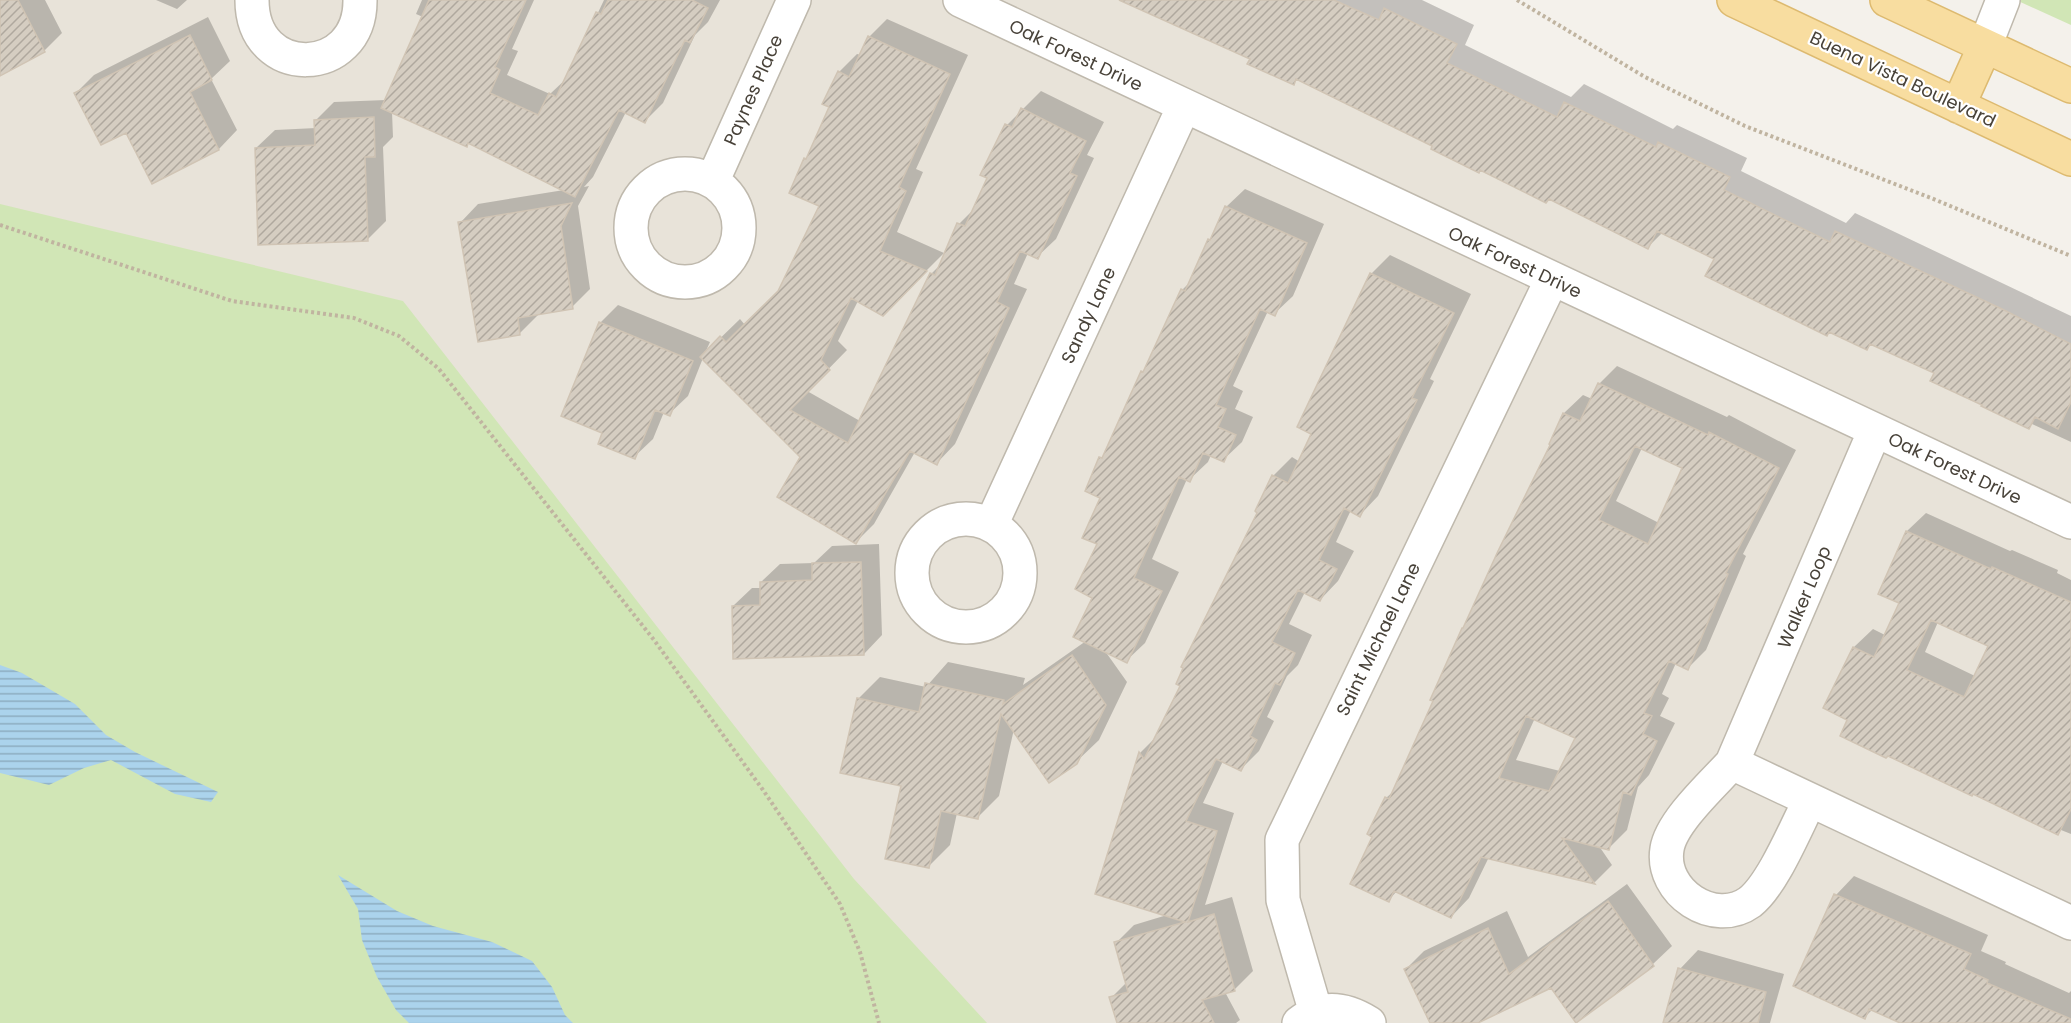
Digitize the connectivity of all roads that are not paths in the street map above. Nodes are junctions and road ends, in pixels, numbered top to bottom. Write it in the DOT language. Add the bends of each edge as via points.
graph roads {
  1 [pos="252,0"];
  2 [pos="360,0"];
  3 [pos="794,0"];
  4 [pos="960,0"];
  5 [pos="1734,0"];
  6 [pos="1887,0"];
  7 [pos="2002,0"];
  8 [pos="1985,46"];
  9 [pos="2071,86"];
  10 [pos="1184,106"];
  11 [pos="1958,106"];
  12 [pos="2071,159"];
  13 [pos="713,180"];
  14 [pos="1552,279"];
  15 [pos="1875,430"];
  16 [pos="2071,522"];
  17 [pos="991,525"];
  18 [pos="1732,763"];
  19 [pos="1810,800"];
  20 [pos="2071,923"];
  21 [pos="1307,1018"];
  22 [pos="1369,1023"];
  1 -- 2 [label="street" via="257,31 267,44 282,55 300,60 336,51 350,38 358,20"];
  3 -- 13 [label="street, Paynes Place"];
  4 -- 10 [label="street, Oak Forest Drive"];
  5 -- 11 [label="main road, Buena Vista Boulevard"];
  6 -- 8 [label="main road"];
  7 -- 8 [label="street"];
  8 -- 9 [label="main road"];
  8 -- 11 [label="main road"];
  10 -- 14 [label="street, Oak Forest Drive"];
  10 -- 17 [label="street, Sandy Lane"];
  11 -- 12 [label="main road, Buena Vista Boulevard"];
  14 -- 15 [label="street, Oak Forest Drive"];
  14 -- 21 [label="street, Saint Michael Lane" via="1282,840 1283,900"];
  15 -- 16 [label="street, Oak Forest Drive"];
  15 -- 18 [label="street, Walker Loop"];
  18 -- 19 [label="street"];
  18 -- 19 [label="street, Walker Loop" via="1675,827 1666,849 1669,874 1681,894 1702,908 1726,911 1749,903 1766,885"];
  19 -- 20 [label="street"];
  21 -- 22 [label="street, Saint Michael Lane" via="1334,1010 1353,1013"];
}
